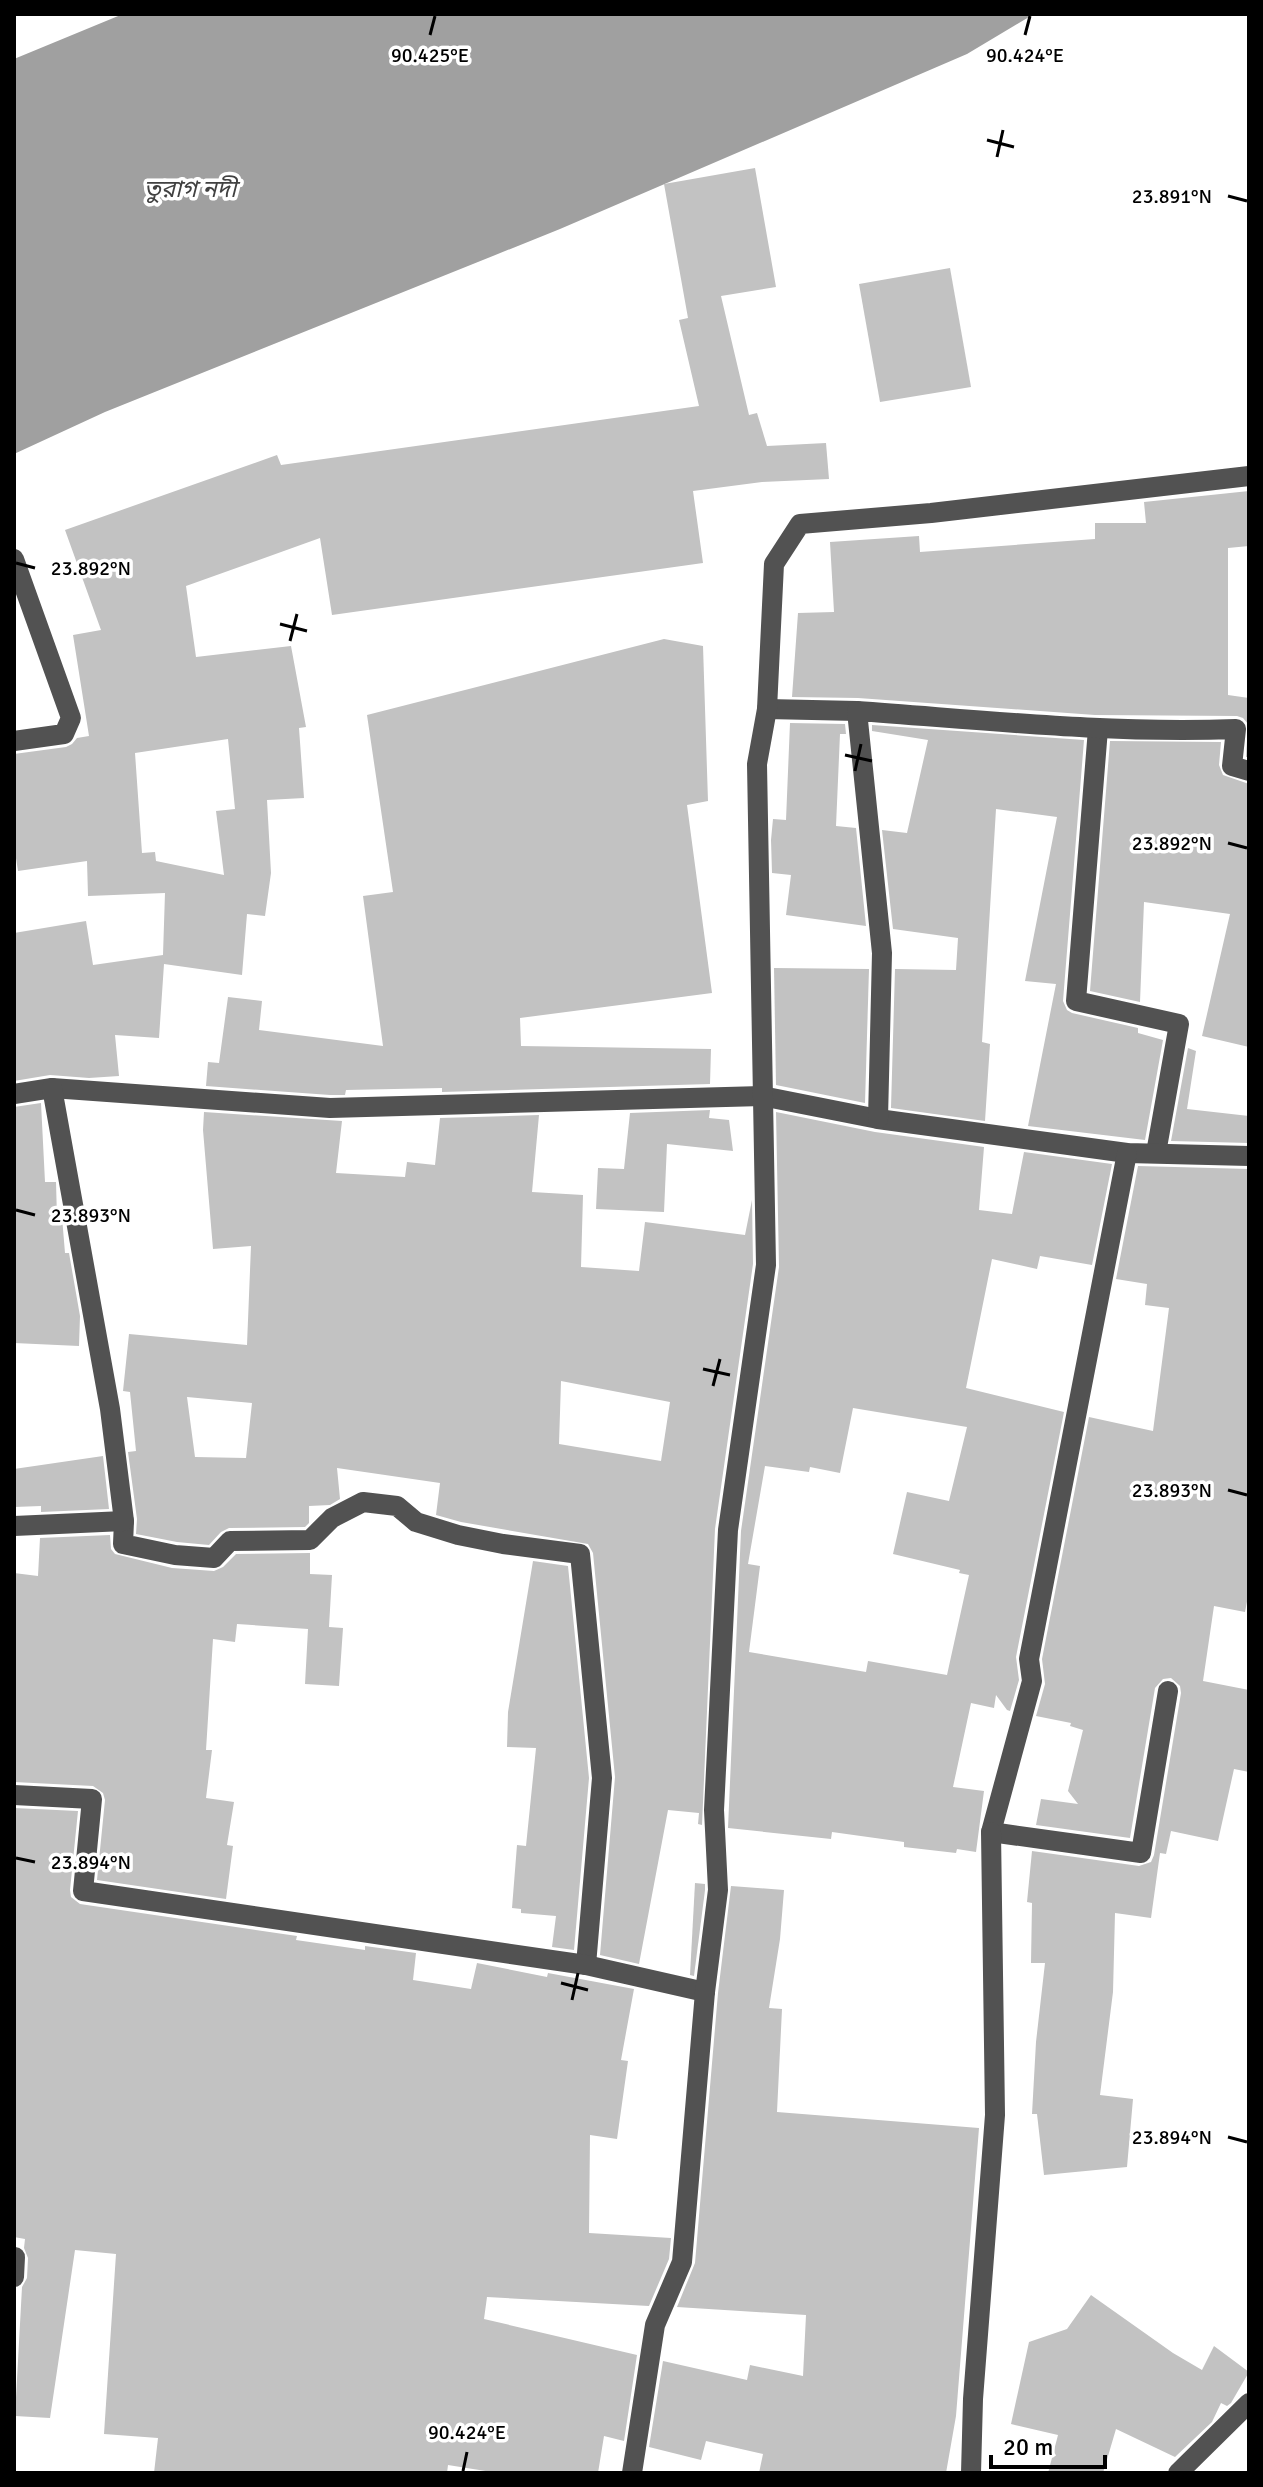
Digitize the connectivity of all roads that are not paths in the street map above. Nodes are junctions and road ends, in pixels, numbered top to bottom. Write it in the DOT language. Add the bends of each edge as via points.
graph roads {
  1 [pos="1249,476"];
  2 [pos="14,559"];
  3 [pos="767,709"];
  4 [pos="857,711"];
  5 [pos="1098,729"];
  6 [pos="14,741"];
  7 [pos="1249,771"];
  8 [pos="52,1088"];
  9 [pos="14,1094"];
  10 [pos="762,1096"];
  11 [pos="878,1119"];
  12 [pos="1127,1153"];
  13 [pos="1156,1153"];
  14 [pos="1249,1156"];
  15 [pos="124,1521"];
  16 [pos="14,1526"];
  17 [pos="1168,1691"];
  18 [pos="14,1795"];
  19 [pos="991,1832"];
  20 [pos="586,1965"];
  21 [pos="705,1992"];
  22 [pos="15,2257"];
  23 [pos="14,2277"];
  24 [pos="1249,2403"];
  25 [pos="632,2473"];
  26 [pos="971,2473"];
  27 [pos="1178,2473"];
  1 -- 3 [label="street" via="800,524 774,564"];
  2 -- 6 [label="street" via="71,718 64,734"];
  3 -- 4 [label="street"];
  3 -- 10 [label="street" via="757,764"];
  4 -- 5 [label="street"];
  4 -- 11 [label="street" via="882,953"];
  5 -- 7 [label="street" via="1236,729 1232,766"];
  5 -- 13 [label="street" via="1076,1001 1179,1024"];
  8 -- 9 [label="street"];
  8 -- 10 [label="street" via="330,1108"];
  8 -- 15 [label="street" via="110,1409"];
  10 -- 11 [label="street"];
  10 -- 21 [label="street" via="766,1265 728,1530 714,1810 718,1890"];
  11 -- 12 [label="street"];
  12 -- 13 [label="street"];
  12 -- 19 [label="street" via="1029,1659 1032,1681"];
  13 -- 14 [label="street"];
  15 -- 16 [label="street"];
  15 -- 20 [label="street" via="123,1544 214,1558 230,1541 310,1540 332,1518 363,1502 397,1506 416,1522 458,1535 580,1554 602,1778"];
  17 -- 19 [label="street" via="1141,1853"];
  18 -- 20 [label="street" via="92,1799 83,1891"];
  19 -- 26 [label="street" via="995,2115"];
  20 -- 21 [label="street"];
  21 -- 25 [label="street" via="682,2262 655,2325"];
  22 -- 23 [label="street"];
  24 -- 27 [label="street"];
}
